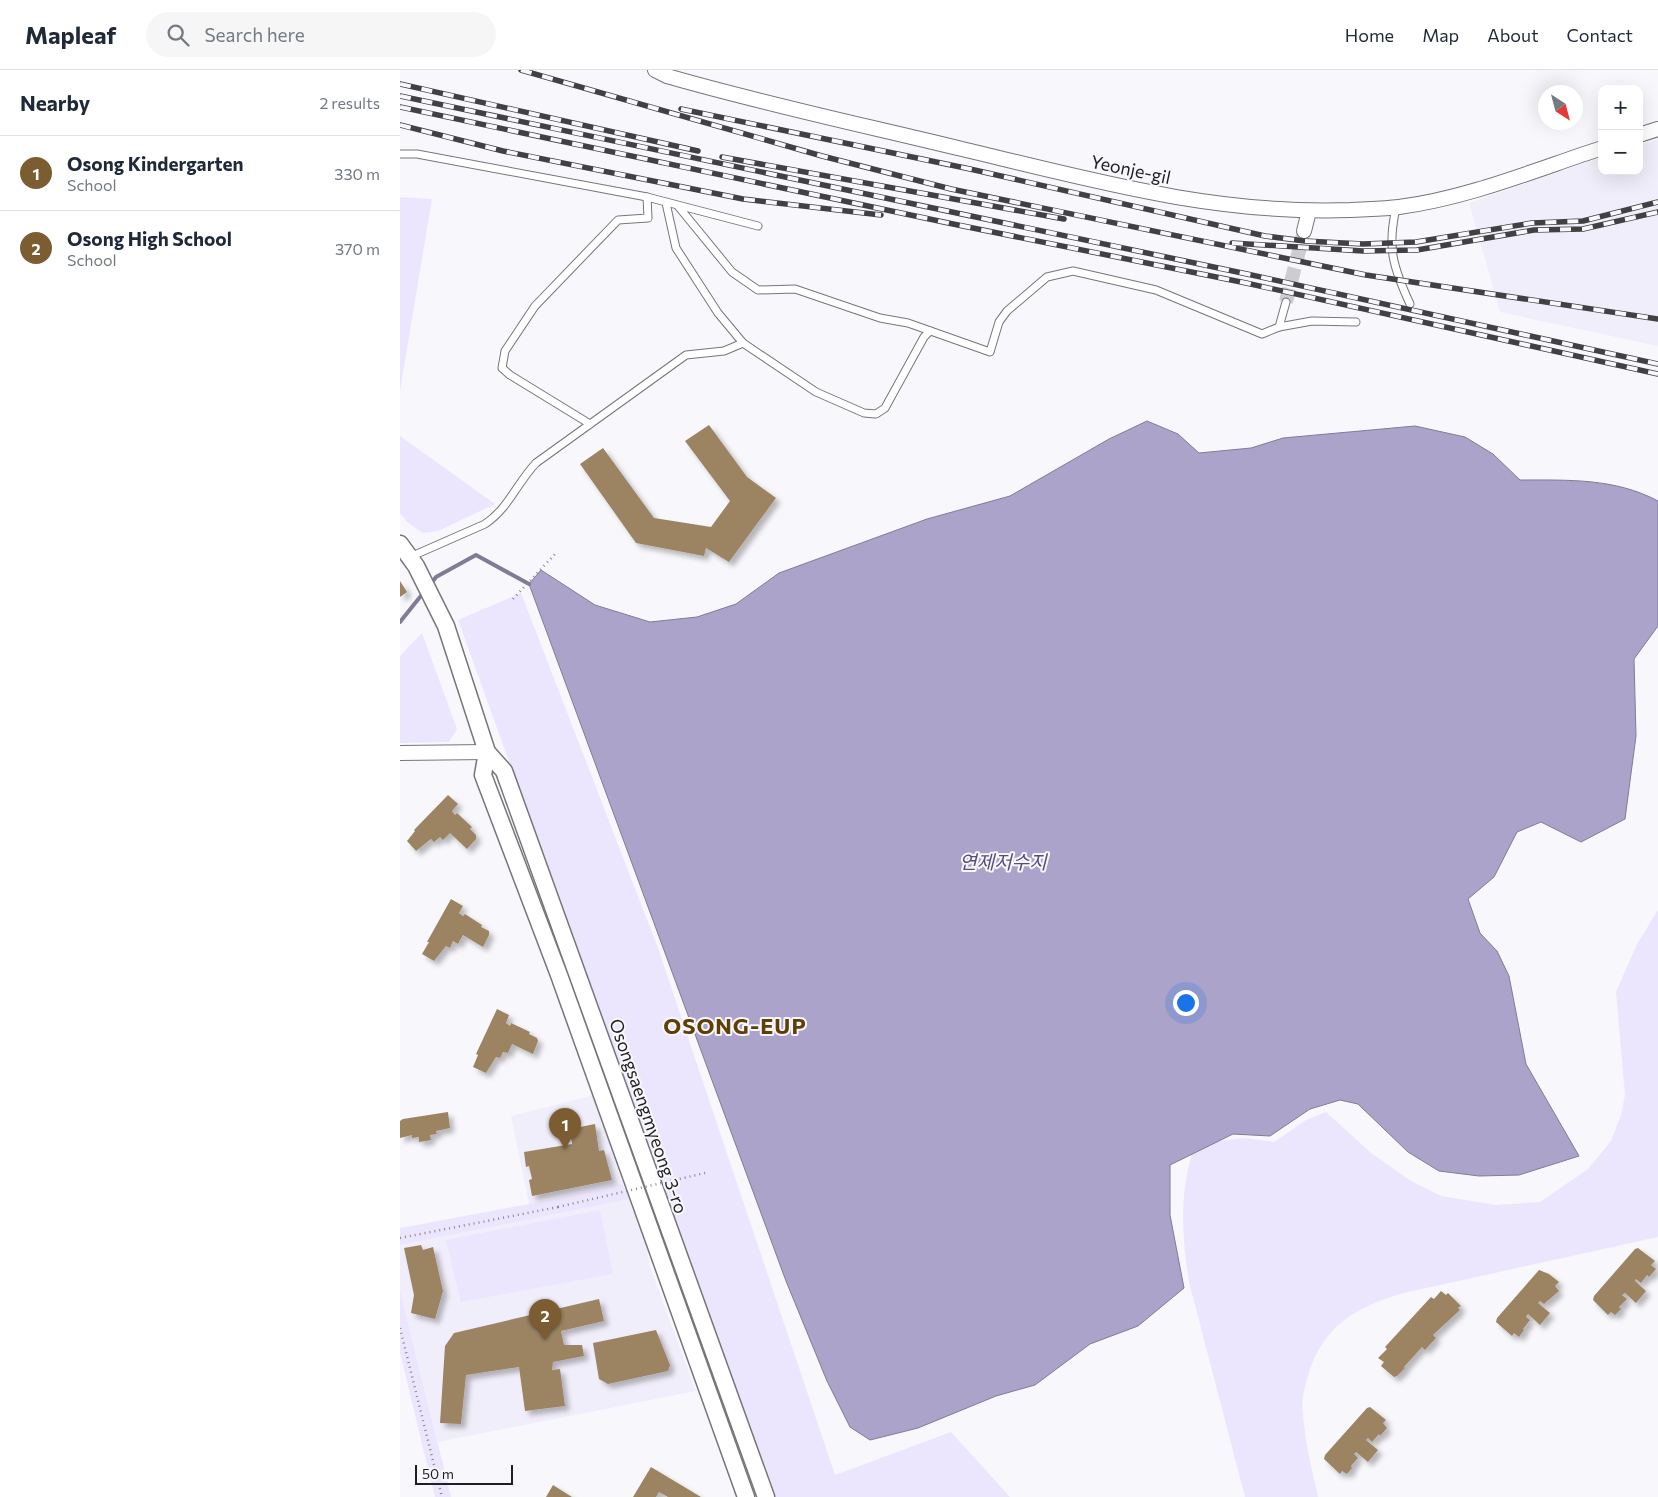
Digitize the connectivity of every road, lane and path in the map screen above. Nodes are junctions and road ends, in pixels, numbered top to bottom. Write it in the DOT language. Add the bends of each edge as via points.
graph roads {
  1 [pos="655,70"];
  2 [pos="1658,129"];
  3 [pos="1643,134"];
  4 [pos="1598,149"];
  5 [pos="400,154"];
  6 [pos="647,197"];
  7 [pos="666,202"];
  8 [pos="678,206"];
  9 [pos="1396,208"];
  10 [pos="1309,211"];
  11 [pos="758,226"];
  12 [pos="1304,232"];
  13 [pos="1286,302"];
  14 [pos="1410,304"];
  15 [pos="1356,322"];
  16 [pos="1279,326"];
  17 [pos="930,331"];
  18 [pos="743,343"];
  19 [pos="590,424"];
  20 [pos="555,554"];
  21 [pos="408,556"];
  22 [pos="513,599"];
  23 [pos="487,752"];
  24 [pos="400,753"];
  25 [pos="705,1173"];
  26 [pos="400,1238"];
  27 [pos="400,1328"];
  28 [pos="442,1497"];
  29 [pos="746,1497"];
  30 [pos="766,1497"];
  1 -- 10 [label="street, Yeonje-gil" via="757,102 1154,194 1250,208"];
  2 -- 3 [label="street"];
  4 -- 9 [label="street, Yeonje-gil" via="1475,190"];
  5 -- 6 [label="lane" via="417,154"];
  6 -- 7 [label="lane"];
  6 -- 19 [label="lane" via="648,218 618,220 535,306 504,351 502,368 510,375"];
  7 -- 8 [label="lane"];
  7 -- 18 [label="lane" via="676,248 718,313"];
  8 -- 11 [label="lane"];
  8 -- 17 [label="lane" via="732,272 758,290 795,289"];
  9 -- 10 [label="street, Yeonje-gil"];
  9 -- 14 [label="lane" via="1390,233 1394,270"];
  10 -- 12 [label="street"];
  13 -- 16 [label="lane"];
  15 -- 16 [label="lane" via="1312,321"];
  16 -- 17 [label="lane" via="1262,334 1156,290 1073,271 1047,277 1007,311 999,322 990,352"];
  17 -- 18 [label="lane" via="924,336 885,408 876,414 864,413 816,392"];
  18 -- 19 [label="lane" via="724,351 686,355"];
  19 -- 21 [label="lane" via="536,463 496,517"];
  20 -- 22 [label="path"];
  21 -- 23 [label="street, Osongsaengmyeong 3-ro" via="446,626"];
  23 -- 24 [label="street"];
  23 -- 29 [label="street, Osongsaengmyeong 3-ro" via="484,775 566,993"];
  23 -- 30 [label="street, Osongsaengmyeong 3-ro" via="504,771"];
  25 -- 26 [label="path, bridge"];
  27 -- 28 [label="path"];
}
